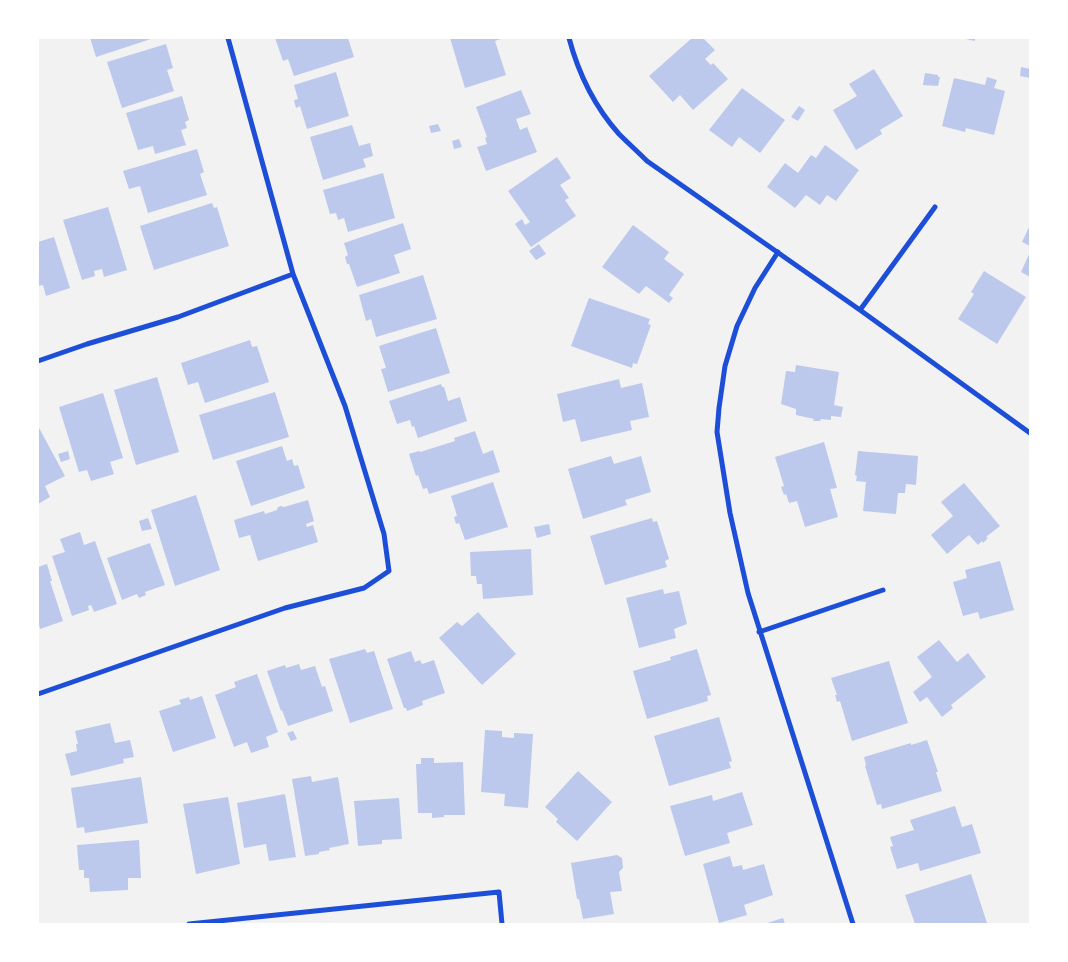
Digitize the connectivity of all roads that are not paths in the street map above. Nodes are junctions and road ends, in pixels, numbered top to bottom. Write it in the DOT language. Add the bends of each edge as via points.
graph roads {
  1 [pos="228,38"];
  2 [pos="569,38"];
  3 [pos="935,207"];
  4 [pos="778,252"];
  5 [pos="293,274"];
  6 [pos="860,310"];
  7 [pos="38,361"];
  8 [pos="1030,432"];
  9 [pos="883,590"];
  10 [pos="759,632"];
  11 [pos="38,694"];
  12 [pos="189,924"];
  13 [pos="502,924"];
  14 [pos="853,924"];
  1 -- 5 [label="street"];
  2 -- 4 [label="street" via="586,85 619,134 647,161"];
  3 -- 6 [label="street"];
  4 -- 6 [label="street"];
  4 -- 10 [label="street" via="755,288 738,326 725,366 717,432 730,513"];
  5 -- 7 [label="street" via="178,317"];
  5 -- 11 [label="street" via="344,406 384,534 389,571 364,588 285,608"];
  6 -- 8 [label="street"];
  9 -- 10 [label="street"];
  10 -- 14 [label="street"];
  12 -- 13 [label="street" via="499,892"];
}
